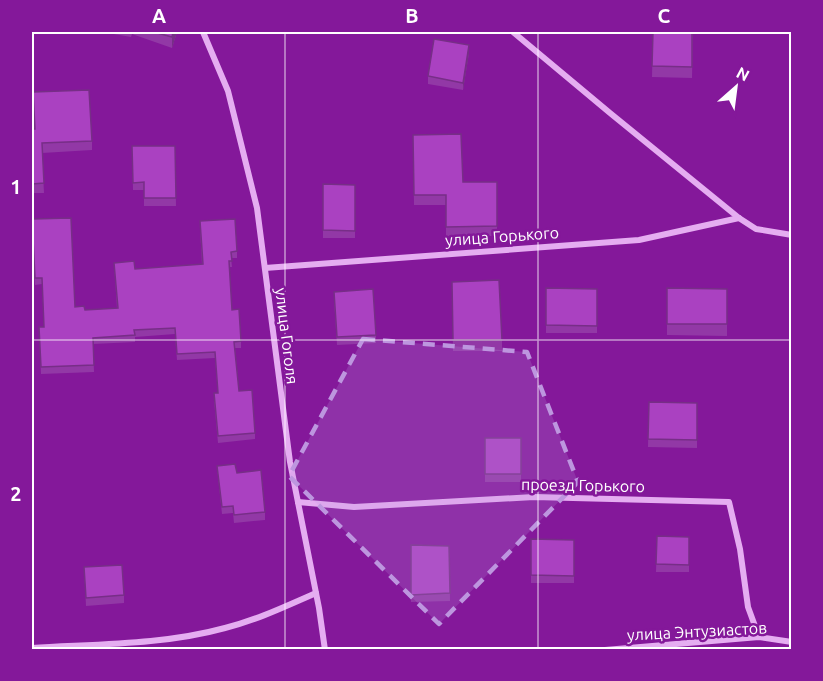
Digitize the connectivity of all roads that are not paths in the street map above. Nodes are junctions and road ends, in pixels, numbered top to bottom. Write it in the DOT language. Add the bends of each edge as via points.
graph roads {
  1 [pos="204,32"];
  2 [pos="513,32"];
  3 [pos="739,218"];
  4 [pos="792,235"];
  5 [pos="265,268"];
  6 [pos="298,502"];
  7 [pos="316,592"];
  8 [pos="759,637"];
  9 [pos="792,642"];
  10 [pos="32,648"];
  11 [pos="325,650"];
  12 [pos="604,650"];
  1 -- 5 [label="street, улица Гоголя" via="228,91 257,208"];
  2 -- 3 [label="street"];
  3 -- 4 [label="street" via="756,229"];
  3 -- 5 [label="street, улица Горького" via="639,240"];
  5 -- 6 [label="street, улица Гоголя"];
  6 -- 7 [label="street, улица Гоголя"];
  6 -- 8 [label="street, проезд Горького" via="354,507 534,497 729,502 748,607"];
  7 -- 10 [label="street" via="225,628 164,640"];
  7 -- 11 [label="street, улица Гоголя"];
  8 -- 9 [label="street, улица Энтузиастов"];
  8 -- 12 [label="street, улица Энтузиастов"];
}
